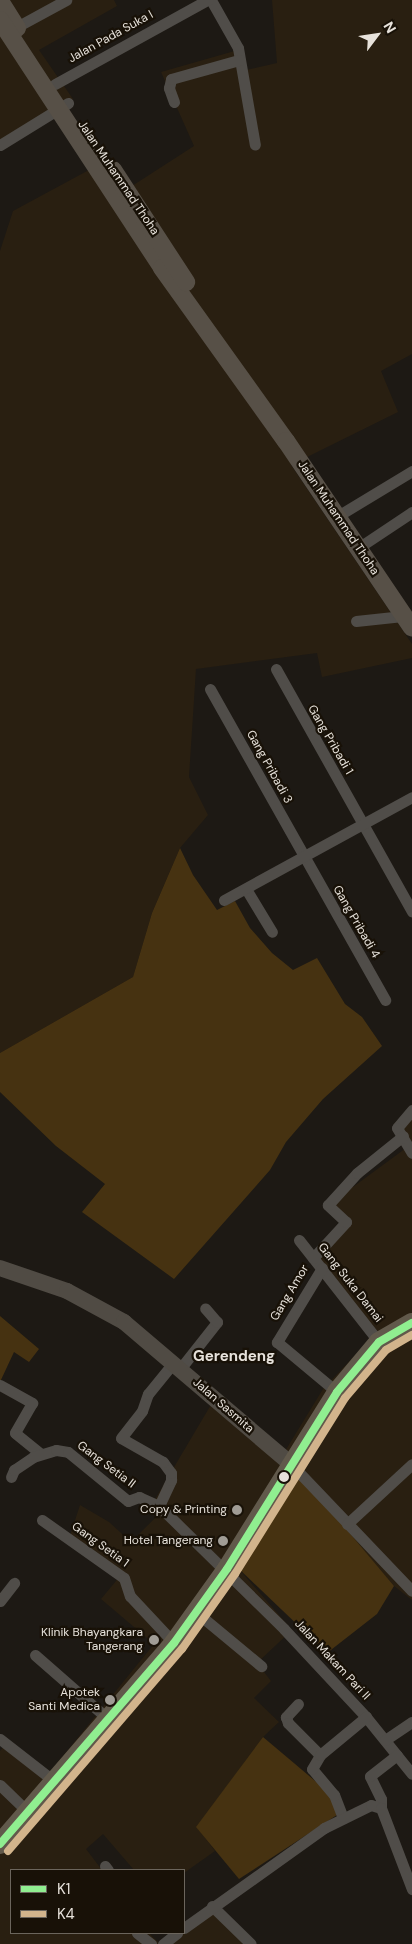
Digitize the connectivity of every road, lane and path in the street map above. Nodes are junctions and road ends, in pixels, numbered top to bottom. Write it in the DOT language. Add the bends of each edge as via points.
graph roads {
  1 [pos="66,0"];
  2 [pos="209,0"];
  3 [pos="0,1"];
  4 [pos="8,26"];
  5 [pos="239,60"];
  6 [pos="55,84"];
  7 [pos="174,102"];
  8 [pos="63,106"];
  9 [pos="0,145"];
  10 [pos="255,145"];
  11 [pos="412,471"];
  12 [pos="412,512"];
  13 [pos="336,517"];
  14 [pos="358,548"];
  15 [pos="356,621"];
  16 [pos="408,622"];
  17 [pos="276,669"];
  18 [pos="210,689"];
  19 [pos="412,797"];
  20 [pos="363,824"];
  21 [pos="304,858"];
  22 [pos="246,889"];
  23 [pos="224,900"];
  24 [pos="412,911"];
  25 [pos="272,932"];
  26 [pos="385,1000"];
  27 [pos="412,1110"];
  28 [pos="403,1136"];
  29 [pos="412,1153"];
  30 [pos="299,1240"];
  31 [pos="313,1258"];
  32 [pos="0,1268"];
  33 [pos="322,1268"];
  34 [pos="205,1308"];
  35 [pos="412,1323"];
  36 [pos="379,1342"];
  37 [pos="176,1366"];
  38 [pos="0,1386"];
  39 [pos="337,1392"];
  40 [pos="41,1454"];
  41 [pos="291,1464"];
  42 [pos="412,1464"];
  43 [pos="11,1477"];
  44 [pos="159,1506"];
  45 [pos="42,1520"];
  46 [pos="347,1524"];
  47 [pos="227,1569"];
  48 [pos="14,1583"];
  49 [pos="412,1591"];
  50 [pos="0,1601"];
  51 [pos="196,1612"];
  52 [pos="174,1642"];
  53 [pos="35,1655"];
  54 [pos="262,1666"];
  55 [pos="298,1704"];
  56 [pos="366,1717"];
  57 [pos="108,1718"];
  58 [pos="412,1722"];
  59 [pos="0,1739"];
  60 [pos="385,1740"];
  61 [pos="320,1755"];
  62 [pos="397,1755"];
  63 [pos="412,1774"];
  64 [pos="54,1781"];
  65 [pos="0,1785"];
  66 [pos="381,1808"];
  67 [pos="28,1812"];
  68 [pos="344,1818"];
  69 [pos="0,1844"];
  70 [pos="412,1889"];
  71 [pos="212,1906"];
  72 [pos="185,1927"];
  73 [pos="138,1934"];
  74 [pos="177,1934"];
  75 [pos="151,1944"];
  76 [pos="163,1944"];
  77 [pos="251,1944"];
  1 -- 4 [label="street"];
  2 -- 5 [label="street" via="232,34"];
  2 -- 6 [label="street, Jalan Pada Suka I"];
  3 -- 4 [label="main road, Jalan Muhammad Thoha"];
  4 -- 6 [label="main road, Jalan Muhammad Thoha"];
  4 -- 8 [label="main road, Jalan Muhammad Thoha"];
  5 -- 7 [label="street" via="170,79 169,88"];
  5 -- 10 [label="street"];
  6 -- 8 [label="main road, Jalan Muhammad Thoha"];
  8 -- 9 [label="street"];
  8 -- 13 [label="main road, Jalan Muhammad Thoha" via="193,313"];
  11 -- 13 [label="street"];
  12 -- 14 [label="street"];
  13 -- 14 [label="main road, Jalan Muhammad Thoha"];
  14 -- 16 [label="main road, Jalan Muhammad Thoha"];
  15 -- 16 [label="street"];
  17 -- 20 [label="street, Gang Pribadi 1"];
  18 -- 21 [label="street, Gang Pribadi 3"];
  19 -- 20 [label="street"];
  20 -- 21 [label="street"];
  20 -- 24 [label="street, Gang Pribadi 1"];
  21 -- 22 [label="street"];
  21 -- 26 [label="street, Gang Pribadi 4"];
  22 -- 23 [label="street"];
  22 -- 25 [label="street"];
  27 -- 28 [label="street" via="398,1125"];
  28 -- 29 [label="street"];
  28 -- 31 [label="street" via="358,1173 328,1205 346,1222"];
  30 -- 31 [label="street, Gang Suka Damai"];
  31 -- 33 [label="street, Gang Suka Damai"];
  32 -- 37 [label="street, Jalan Sasmita" via="105,1308"];
  33 -- 36 [label="street, Gang Suka Damai"];
  33 -- 39 [label="street, Gang Amor" via="277,1342"];
  34 -- 37 [label="street" via="217,1322"];
  35 -- 36 [label="highway"];
  36 -- 39 [label="highway"];
  37 -- 41 [label="street, Jalan Sasmita"];
  37 -- 44 [label="street" via="148,1394 142,1411 121,1438 163,1462 171,1473"];
  38 -- 40 [label="street" via="32,1403 15,1433"];
  39 -- 41 [label="highway"];
  40 -- 43 [label="street, Gang Setia II" via="14,1470"];
  40 -- 44 [label="street, Gang Setia II" via="56,1450 68,1452 128,1501 139,1497"];
  41 -- 46 [label="street, Jalan Sasmita"];
  41 -- 47 [label="highway"];
  42 -- 46 [label="street"];
  44 -- 47 [label="street, Gang Setia II"];
  45 -- 52 [label="street, Gang Setia 1" via="124,1578 130,1596"];
  46 -- 49 [label="street, Jalan Sasmita"];
  47 -- 51 [label="highway"];
  47 -- 56 [label="street, Jalan Makam Pari II"];
  48 -- 50 [label="street"];
  51 -- 52 [label="highway"];
  51 -- 54 [label="street"];
  52 -- 57 [label="highway"];
  53 -- 57 [label="street"];
  55 -- 61 [label="street" via="286,1718 288,1723"];
  56 -- 60 [label="street, Jalan Makam Pari II"];
  56 -- 61 [label="street"];
  57 -- 64 [label="highway"];
  58 -- 60 [label="street"];
  59 -- 64 [label="street"];
  60 -- 62 [label="street, Jalan Makam Pari II"];
  61 -- 68 [label="street" via="312,1770 334,1795"];
  62 -- 63 [label="street, Jalan Makam Pari II"];
  62 -- 66 [label="street" via="370,1776 381,1799"];
  64 -- 67 [label="highway"];
  65 -- 67 [label="street"];
  66 -- 68 [label="street" via="371,1805"];
  66 -- 70 [label="street"];
  67 -- 69 [label="highway"];
  68 -- 71 [label="street" via="324,1828"];
  71 -- 72 [label="street"];
  71 -- 77 [label="street"];
  73 -- 75 [label="street"];
  74 -- 76 [label="street"];
}
